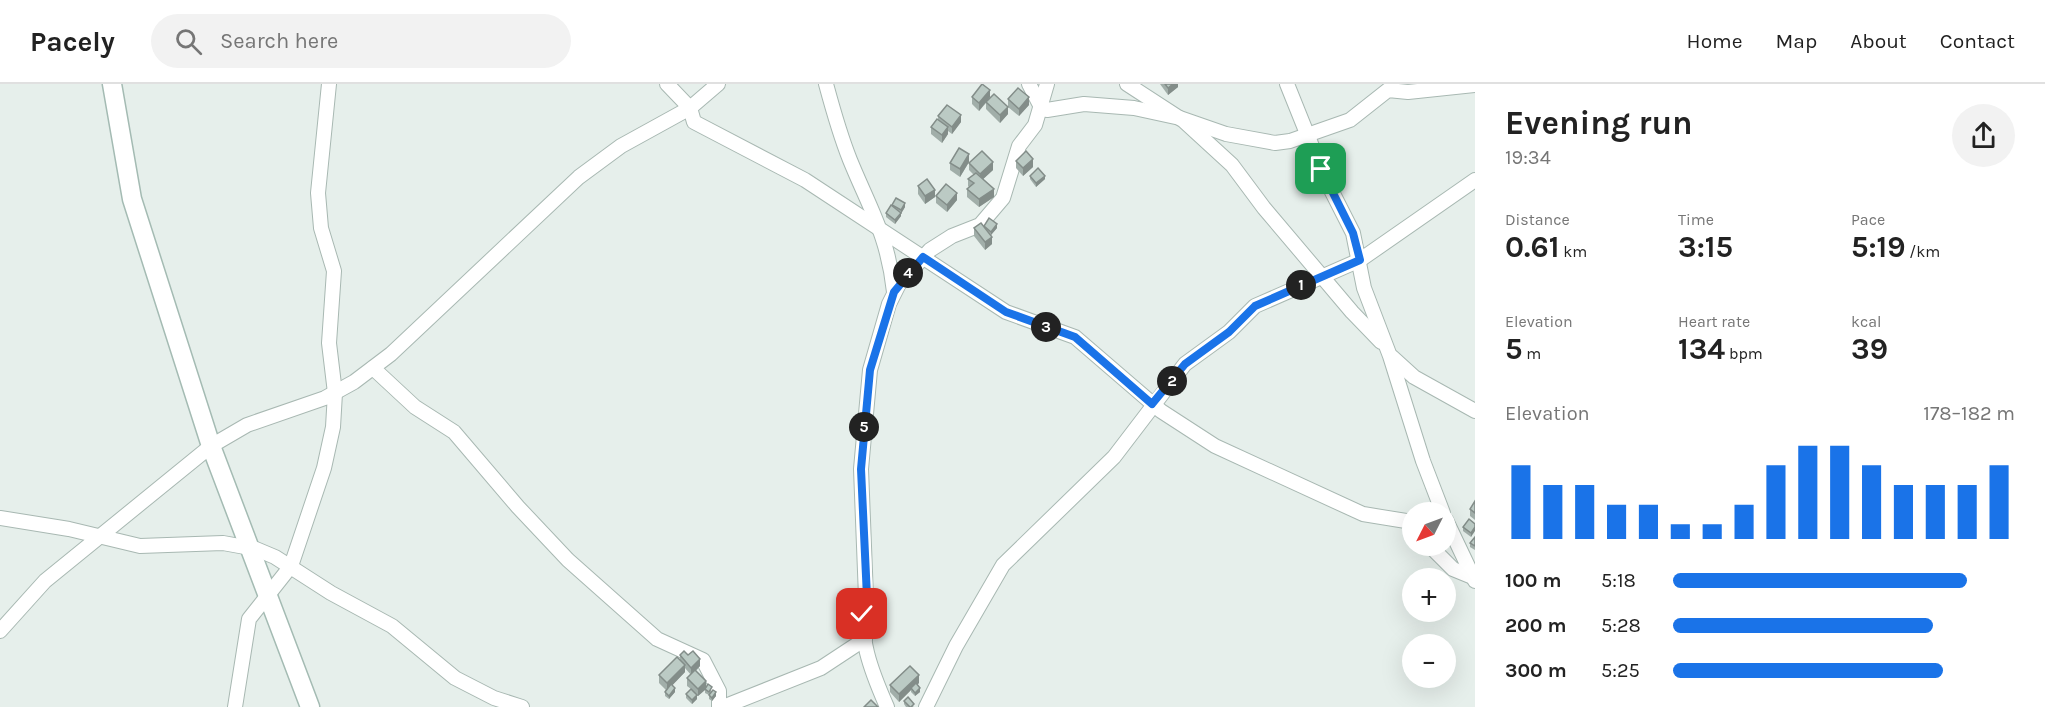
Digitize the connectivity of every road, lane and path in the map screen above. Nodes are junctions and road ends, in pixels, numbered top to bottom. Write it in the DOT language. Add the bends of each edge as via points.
graph roads {
  1 [pos="112,84"];
  2 [pos="329,84"];
  3 [pos="667,84"];
  4 [pos="718,84"];
  5 [pos="826,84"];
  6 [pos="1029,84"];
  7 [pos="1047,84"];
  8 [pos="1127,84"];
  9 [pos="1287,84"];
  10 [pos="1475,85"];
  11 [pos="1420,88"];
  12 [pos="1040,105"];
  13 [pos="690,108"];
  14 [pos="1180,118"];
  15 [pos="1308,135"];
  16 [pos="1475,180"];
  17 [pos="881,228"];
  18 [pos="923,257"];
  19 [pos="1360,260"];
  20 [pos="1323,278"];
  21 [pos="894,292"];
  22 [pos="1389,351"];
  23 [pos="373,368"];
  24 [pos="335,393"];
  25 [pos="1152,404"];
  26 [pos="1475,411"];
  27 [pos="211,446"];
  28 [pos="1439,502"];
  29 [pos="0,518"];
  30 [pos="1402,520"];
  31 [pos="99,538"];
  32 [pos="1456,541"];
  33 [pos="250,547"];
  34 [pos="1440,556"];
  35 [pos="291,566"];
  36 [pos="1474,579"];
  37 [pos="269,596"];
  38 [pos="0,631"];
  39 [pos="865,639"];
  40 [pos="235,707"];
  41 [pos="310,707"];
  42 [pos="522,707"];
  43 [pos="721,707"];
  44 [pos="887,707"];
  45 [pos="926,707"];
  1 -- 27 [label="main road" via="132,199"];
  2 -- 24 [label="street" via="318,193 321,228 334,271 329,343"];
  3 -- 13 [label="street"];
  4 -- 13 [label="street"];
  5 -- 17 [label="street" via="844,144"];
  6 -- 12 [label="street"];
  7 -- 12 [label="street"];
  8 -- 14 [label="street"];
  9 -- 15 [label="street"];
  10 -- 11 [label="street"];
  11 -- 15 [label="street" via="1388,90 1350,120"];
  12 -- 14 [label="street" via="1051,111 1084,104 1134,108"];
  12 -- 18 [label="street" via="1032,133 1016,154 1003,198 984,221 952,236"];
  13 -- 17 [label="street" via="694,122 805,180"];
  13 -- 23 [label="street" via="600,160"];
  14 -- 15 [label="street" via="1226,134 1275,143"];
  14 -- 20 [label="street" via="1232,165"];
  15 -- 19 [label="street" via="1353,233"];
  16 -- 19 [label="street"];
  17 -- 18 [label="street"];
  17 -- 21 [label="street"];
  18 -- 21 [label="street"];
  18 -- 25 [label="street" via="1006,312 1075,337"];
  19 -- 20 [label="street"];
  19 -- 22 [label="street" via="1364,288"];
  20 -- 22 [label="street"];
  20 -- 25 [label="street" via="1255,306 1229,332 1185,364"];
  21 -- 39 [label="street" via="872,363 866,399 861,469"];
  22 -- 26 [label="street" via="1414,377"];
  22 -- 28 [label="street"];
  23 -- 24 [label="street"];
  23 -- 43 [label="street" via="415,407 454,432 568,560 657,639 703,660 719,691"];
  24 -- 27 [label="street" via="247,425"];
  24 -- 35 [label="street" via="324,468"];
  25 -- 30 [label="street" via="1215,446 1363,514"];
  25 -- 45 [label="street" via="1114,457 1003,565"];
  27 -- 31 [label="street"];
  27 -- 33 [label="main road"];
  29 -- 31 [label="street"];
  31 -- 33 [label="street" via="153,547 223,543"];
  31 -- 38 [label="street" via="45,581"];
  32 -- 36 [label="street"];
  33 -- 35 [label="street"];
  33 -- 37 [label="main road"];
  34 -- 36 [label="street" via="1453,569"];
  35 -- 37 [label="street"];
  35 -- 42 [label="street" via="392,626 455,678"];
  37 -- 40 [label="street" via="249,619"];
  37 -- 41 [label="main road"];
  39 -- 43 [label="street" via="821,668"];
  39 -- 44 [label="street"];
}
